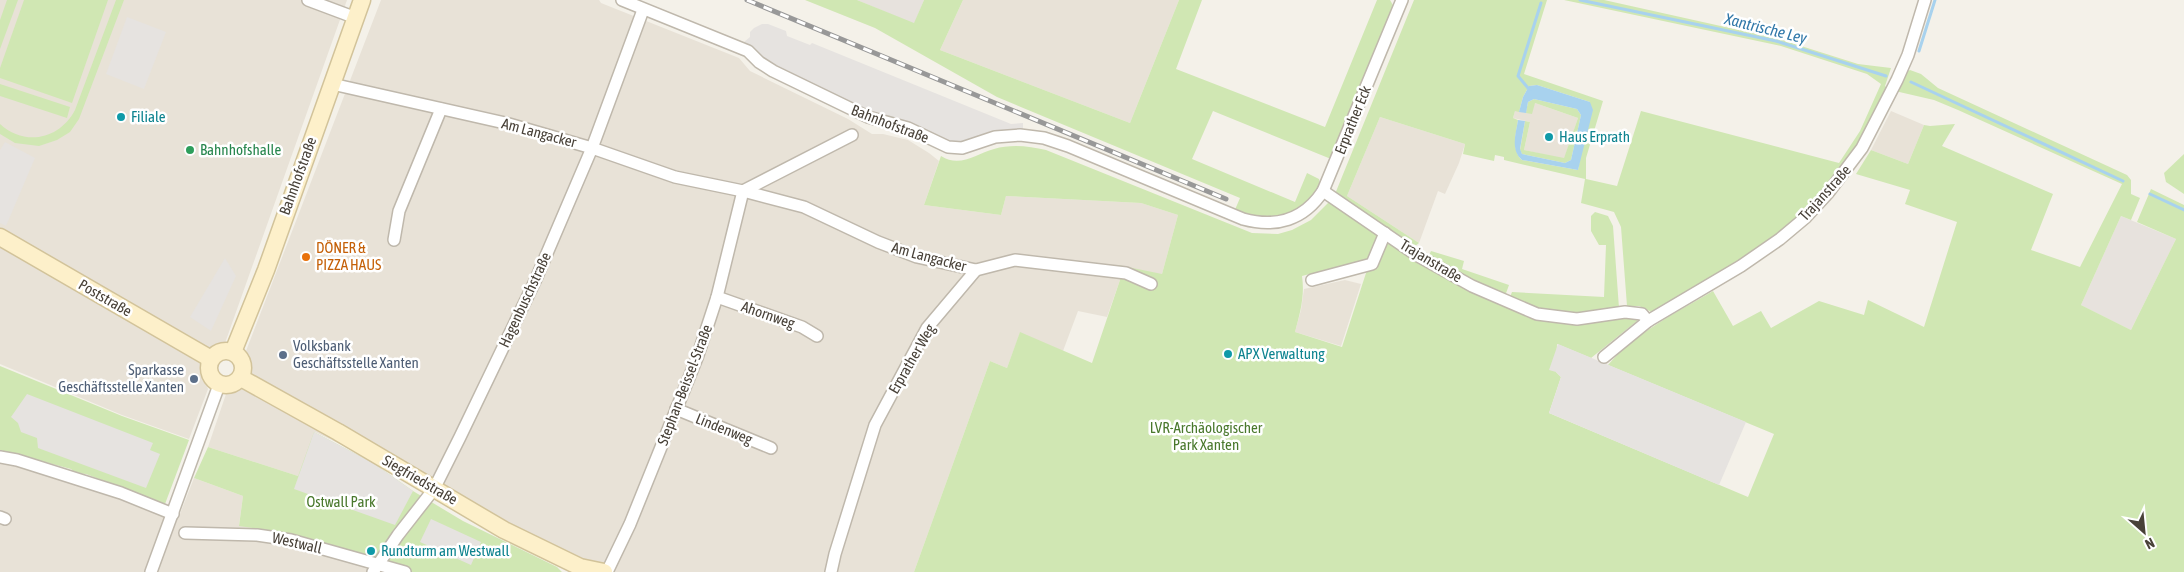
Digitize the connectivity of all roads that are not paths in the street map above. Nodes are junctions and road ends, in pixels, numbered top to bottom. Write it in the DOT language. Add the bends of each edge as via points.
graph roads {
  1 [pos="308,0"];
  2 [pos="362,0"];
  3 [pos="622,0"];
  4 [pos="1402,0"];
  5 [pos="1925,0"];
  6 [pos="644,10"];
  7 [pos="356,18"];
  8 [pos="332,84"];
  9 [pos="441,109"];
  10 [pos="852,135"];
  11 [pos="592,148"];
  12 [pos="743,191"];
  13 [pos="1323,191"];
  14 [pos="1282,221"];
  15 [pos="1385,233"];
  16 [pos="0,237"];
  17 [pos="394,240"];
  18 [pos="976,270"];
  19 [pos="1312,280"];
  20 [pos="1151,284"];
  21 [pos="717,297"];
  22 [pos="1648,321"];
  23 [pos="818,336"];
  24 [pos="233,352"];
  25 [pos="1604,357"];
  26 [pos="211,359"];
  27 [pos="241,378"];
  28 [pos="219,385"];
  29 [pos="676,409"];
  30 [pos="771,448"];
  31 [pos="0,457"];
  32 [pos="434,489"];
  33 [pos="173,514"];
  34 [pos="177,531"];
  35 [pos="376,568"];
  36 [pos="579,570"];
  37 [pos="151,572"];
  38 [pos="406,572"];
  39 [pos="605,572"];
  40 [pos="831,572"];
  1 -- 7 [label="street"];
  2 -- 7 [label="street, Bahnhofstraße"];
  3 -- 6 [label="street, Bahnhofstraße"];
  4 -- 13 [label="street, Erprather Eck"];
  5 -- 22 [label="street, Trajanstraße" via="1897,80 1862,148 1828,193 1780,239"];
  6 -- 11 [label="street, Hagenbuschstraße"];
  6 -- 14 [label="street, Bahnhofstraße" via="748,51 759,62 817,94 868,117 908,128 948,147 962,148 1008,136 1044,138 1243,219 1268,224"];
  7 -- 8 [label="street, Bahnhofstraße"];
  8 -- 9 [label="street, Am Langacker"];
  8 -- 24 [label="street, Bahnhofstraße" via="266,270"];
  9 -- 11 [label="street, Am Langacker"];
  9 -- 17 [label="street" via="399,210"];
  10 -- 12 [label="street"];
  11 -- 12 [label="street, Am Langacker" via="675,177"];
  11 -- 32 [label="street, Hagenbuschstraße" via="536,279"];
  12 -- 18 [label="street, Am Langacker" via="804,208 917,257"];
  12 -- 21 [label="street, Stephan-Beissel-Straße"];
  13 -- 14 [label="street, Erprather Eck" via="1307,210"];
  13 -- 15 [label="street, Trajanstraße"];
  15 -- 19 [label="street, Trajanstraße" via="1372,264"];
  15 -- 22 [label="street, Trajanstraße" via="1472,286 1537,314 1577,320 1625,312 1642,314"];
  16 -- 26 [label="street, Poststraße"];
  18 -- 20 [label="street" via="1015,260 1126,274"];
  18 -- 40 [label="street, Erprather Weg" via="927,328 875,425"];
  21 -- 23 [label="street, Ahornweg" via="802,327"];
  21 -- 29 [label="street, Stephan-Beissel-Straße"];
  22 -- 25 [label="street, Trajanstraße"];
  24 -- 26 [label="street" via="221,352"];
  24 -- 27 [label="street" via="243,363"];
  26 -- 28 [label="street" via="209,374"];
  27 -- 28 [label="street" via="235,384"];
  27 -- 32 [label="street, Siegfriedstraße"];
  28 -- 33 [label="street"];
  29 -- 30 [label="street, Lindenweg"];
  29 -- 39 [label="street, Stephan-Beissel-Straße" via="630,524"];
  31 -- 33 [label="street" via="121,493"];
  32 -- 35 [label="street, Hagenbuschstraße"];
  32 -- 36 [label="street, Siegfriedstraße"];
  33 -- 34 [label="street"];
  34 -- 35 [label="street, Westwall" via="290,540"];
  34 -- 37 [label="street"];
  35 -- 38 [label="street, Westwall"];
  36 -- 39 [label="street, Siegfriedstraße"];
}
